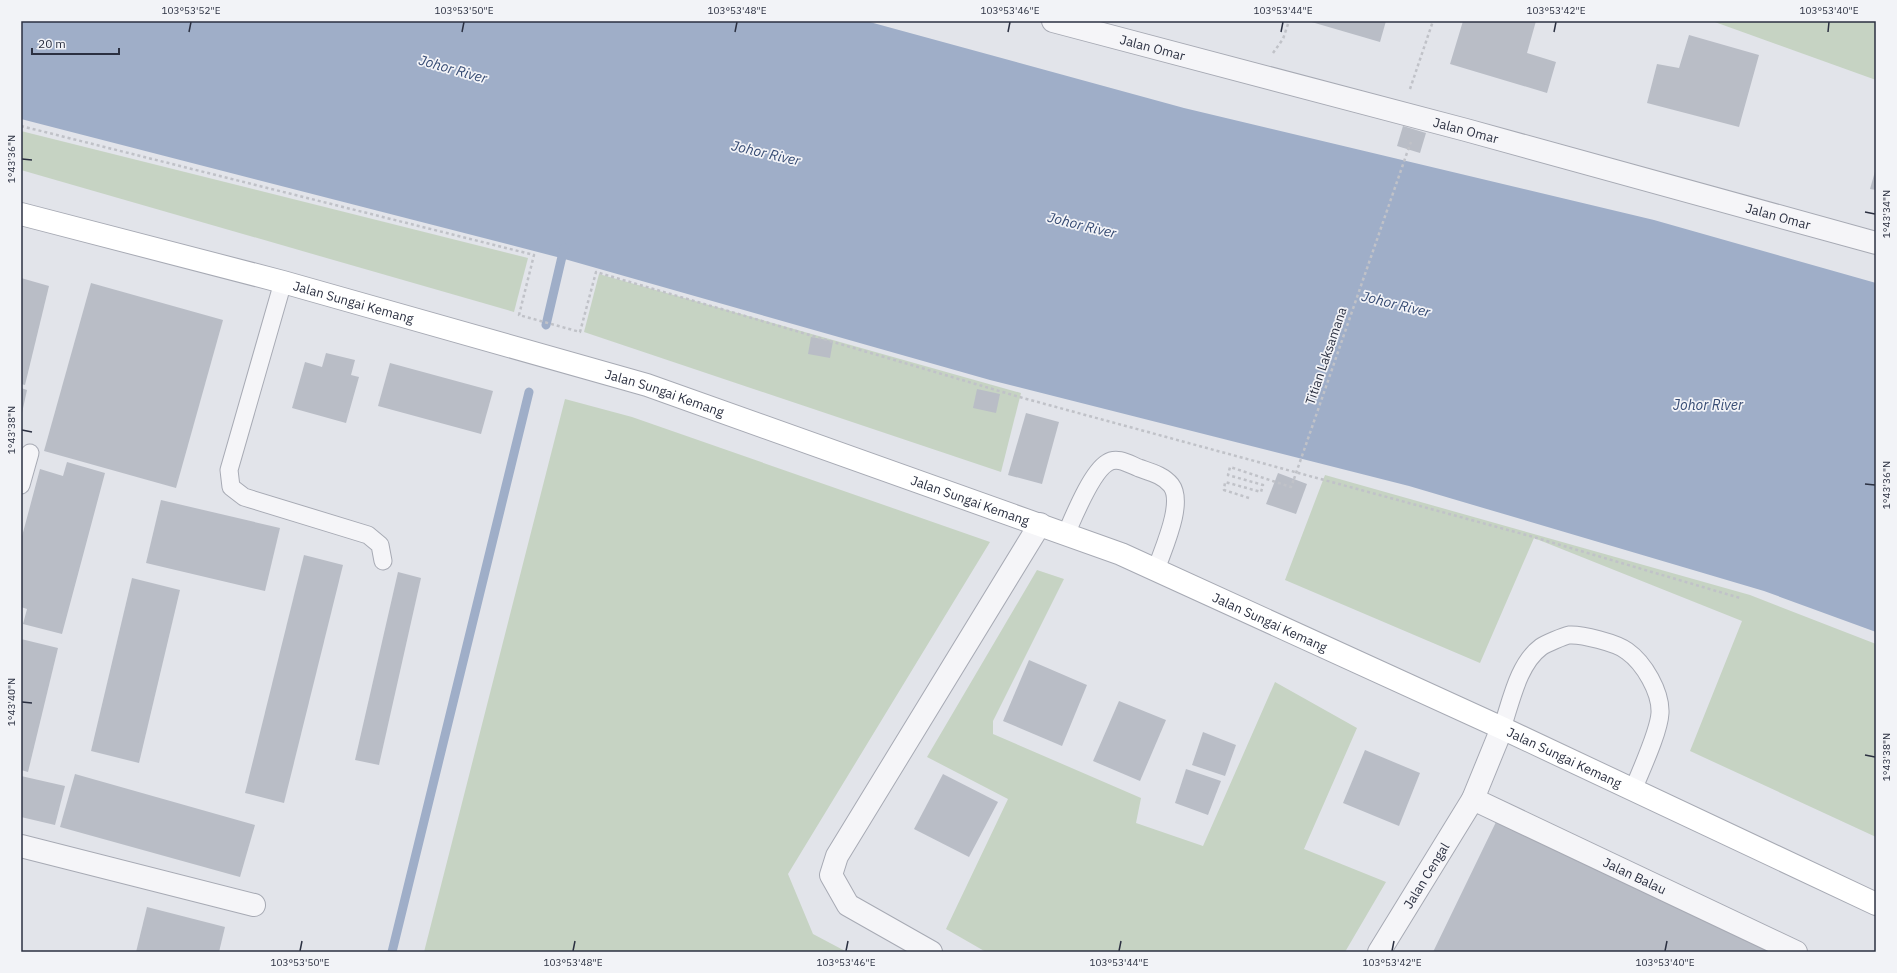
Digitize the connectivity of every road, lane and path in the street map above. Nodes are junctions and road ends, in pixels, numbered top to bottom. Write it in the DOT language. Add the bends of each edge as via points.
graph roads {
  1 [pos="1054,21"];
  2 [pos="1289,21"];
  3 [pos="1434,21"];
  4 [pos="1258,74"];
  5 [pos="1402,112"];
  6 [pos="21,126"];
  7 [pos="1408,150"];
  8 [pos="21,214"];
  9 [pos="1876,244"];
  10 [pos="283,282"];
  11 [pos="30,453"];
  12 [pos="21,485"];
  13 [pos="1249,498"];
  14 [pos="1040,524"];
  15 [pos="1066,534"];
  16 [pos="383,561"];
  17 [pos="1156,570"];
  18 [pos="1740,598"];
  19 [pos="1502,728"];
  20 [pos="1633,790"];
  21 [pos="1473,799"];
  22 [pos="21,846"];
  23 [pos="1876,904"];
  24 [pos="254,905"];
  25 [pos="931,952"];
  26 [pos="1379,952"];
  27 [pos="1796,952"];
  1 -- 4 [label="street, Jalan Omar"];
  2 -- 4 [label="path" via="1283,39"];
  3 -- 5 [label="path"];
  4 -- 5 [label="street, Jalan Omar"];
  5 -- 9 [label="street, Jalan Omar"];
  6 -- 18 [label="path" via="534,254 519,315 580,332 596,272 1023,398 1522,534"];
  7 -- 13 [label="path, Titian Laksamana, bridge" via="1291,487 1230,467 1228,475 1263,485 1261,492 1225,482 1224,490"];
  8 -- 10 [label="street, Jalan Sungai Kemang"];
  10 -- 14 [label="street, Jalan Sungai Kemang" via="647,385"];
  10 -- 16 [label="lane" via="229,470 231,487 244,498 368,535 380,545"];
  11 -- 12 [label="lane"];
  14 -- 15 [label="street, Jalan Sungai Kemang"];
  14 -- 25 [label="street" via="837,856 831,875 848,906"];
  15 -- 17 [label="street, Jalan Sungai Kemang"];
  15 -- 17 [label="lane" via="1095,475 1107,463 1117,460 1137,467 1162,477 1172,486 1175,496 1171,526"];
  17 -- 19 [label="street, Jalan Sungai Kemang"];
  19 -- 20 [label="street, Jalan Sungai Kemang"];
  19 -- 20 [label="lane" via="1527,662 1541,647 1568,635 1599,639 1627,650 1649,674 1658,695 1660,713"];
  19 -- 21 [label="street, Jalan Cengal"];
  20 -- 23 [label="street, Jalan Sungai Kemang"];
  21 -- 26 [label="street, Jalan Cengal"];
  21 -- 27 [label="street, Jalan Balau"];
  22 -- 24 [label="street"];
}
